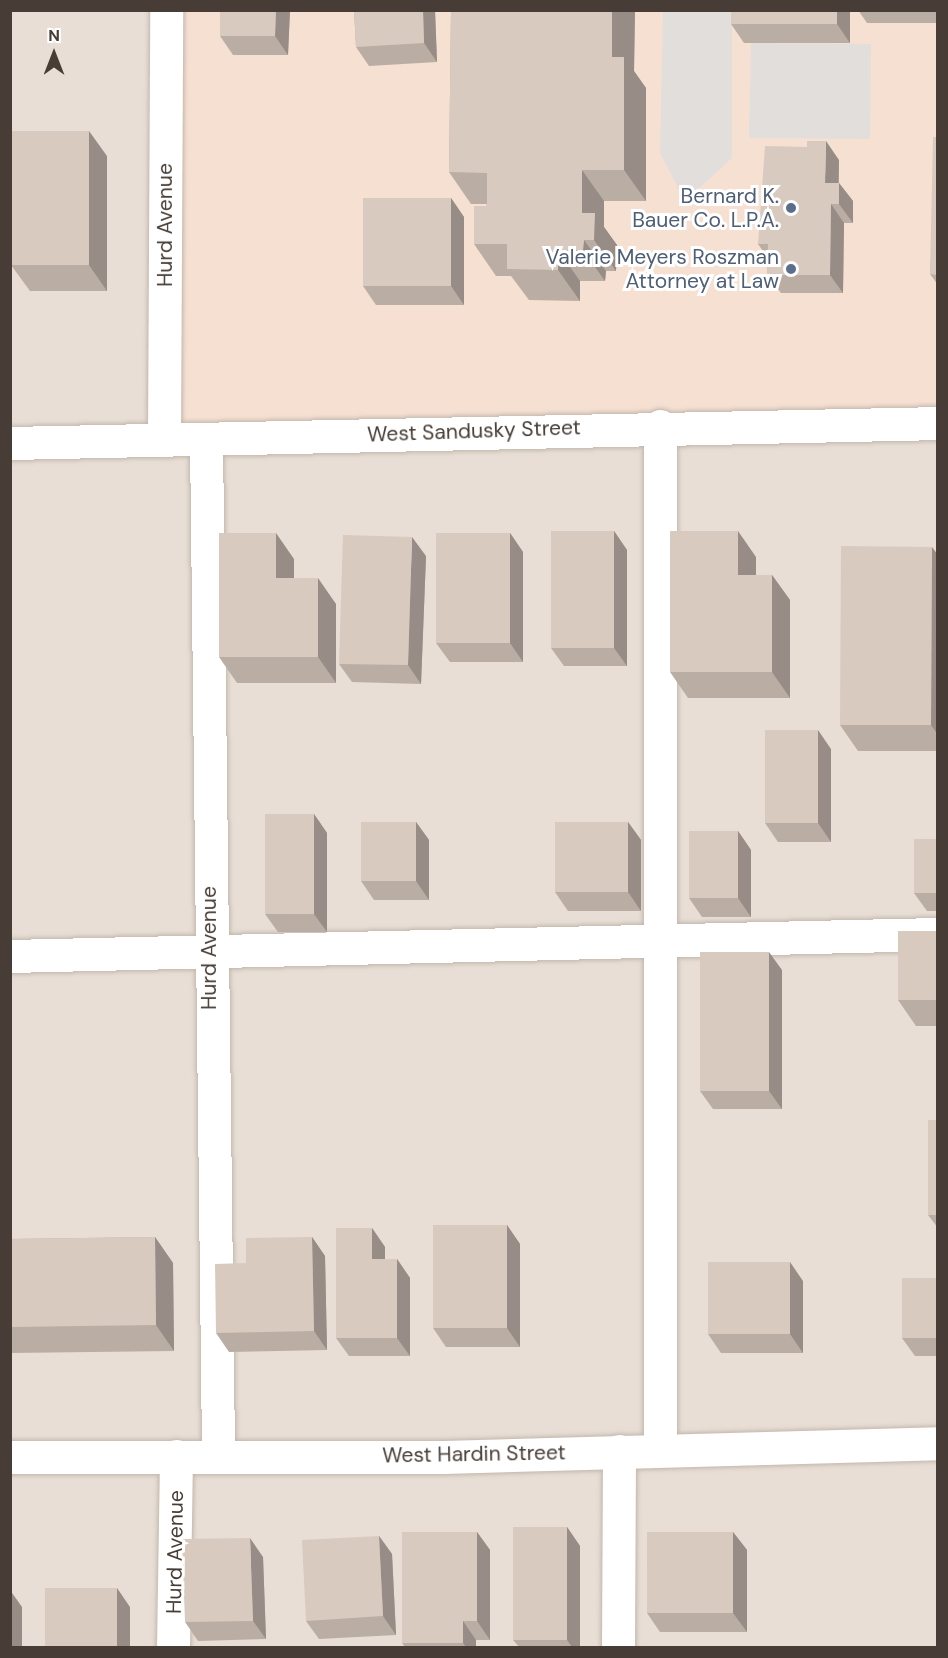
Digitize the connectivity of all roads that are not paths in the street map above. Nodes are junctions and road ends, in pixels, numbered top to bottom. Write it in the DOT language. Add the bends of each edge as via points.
graph roads {
  1 [pos="166,10"];
  2 [pos="938,423"];
  3 [pos="660,426"];
  4 [pos="206,439"];
  5 [pos="164,440"];
  6 [pos="10,443"];
  7 [pos="938,934"];
  8 [pos="660,943"];
  9 [pos="209,952"];
  10 [pos="10,956"];
  11 [pos="938,1443"];
  12 [pos="660,1449"];
  13 [pos="620,1451"];
  14 [pos="176,1456"];
  15 [pos="10,1457"];
  16 [pos="218,1457"];
  17 [pos="173,1647"];
  18 [pos="618,1647"];
  1 -- 5 [label="street, Hurd Avenue"];
  2 -- 3 [label="street, West Sandusky Street"];
  3 -- 4 [label="street, West Sandusky Street"];
  3 -- 8 [label="street"];
  4 -- 5 [label="street, West Sandusky Street"];
  4 -- 9 [label="street, Hurd Avenue"];
  5 -- 6 [label="street, West Sandusky Street"];
  7 -- 8 [label="street"];
  8 -- 9 [label="street"];
  8 -- 12 [label="street"];
  9 -- 10 [label="street"];
  9 -- 16 [label="street, Hurd Avenue"];
  11 -- 12 [label="street, West Hardin Street"];
  12 -- 13 [label="street, West Hardin Street"];
  13 -- 16 [label="street, West Hardin Street"];
  13 -- 18 [label="street"];
  14 -- 15 [label="street, West Hardin Street"];
  14 -- 16 [label="street, West Hardin Street"];
  14 -- 17 [label="street, Hurd Avenue"];
}
